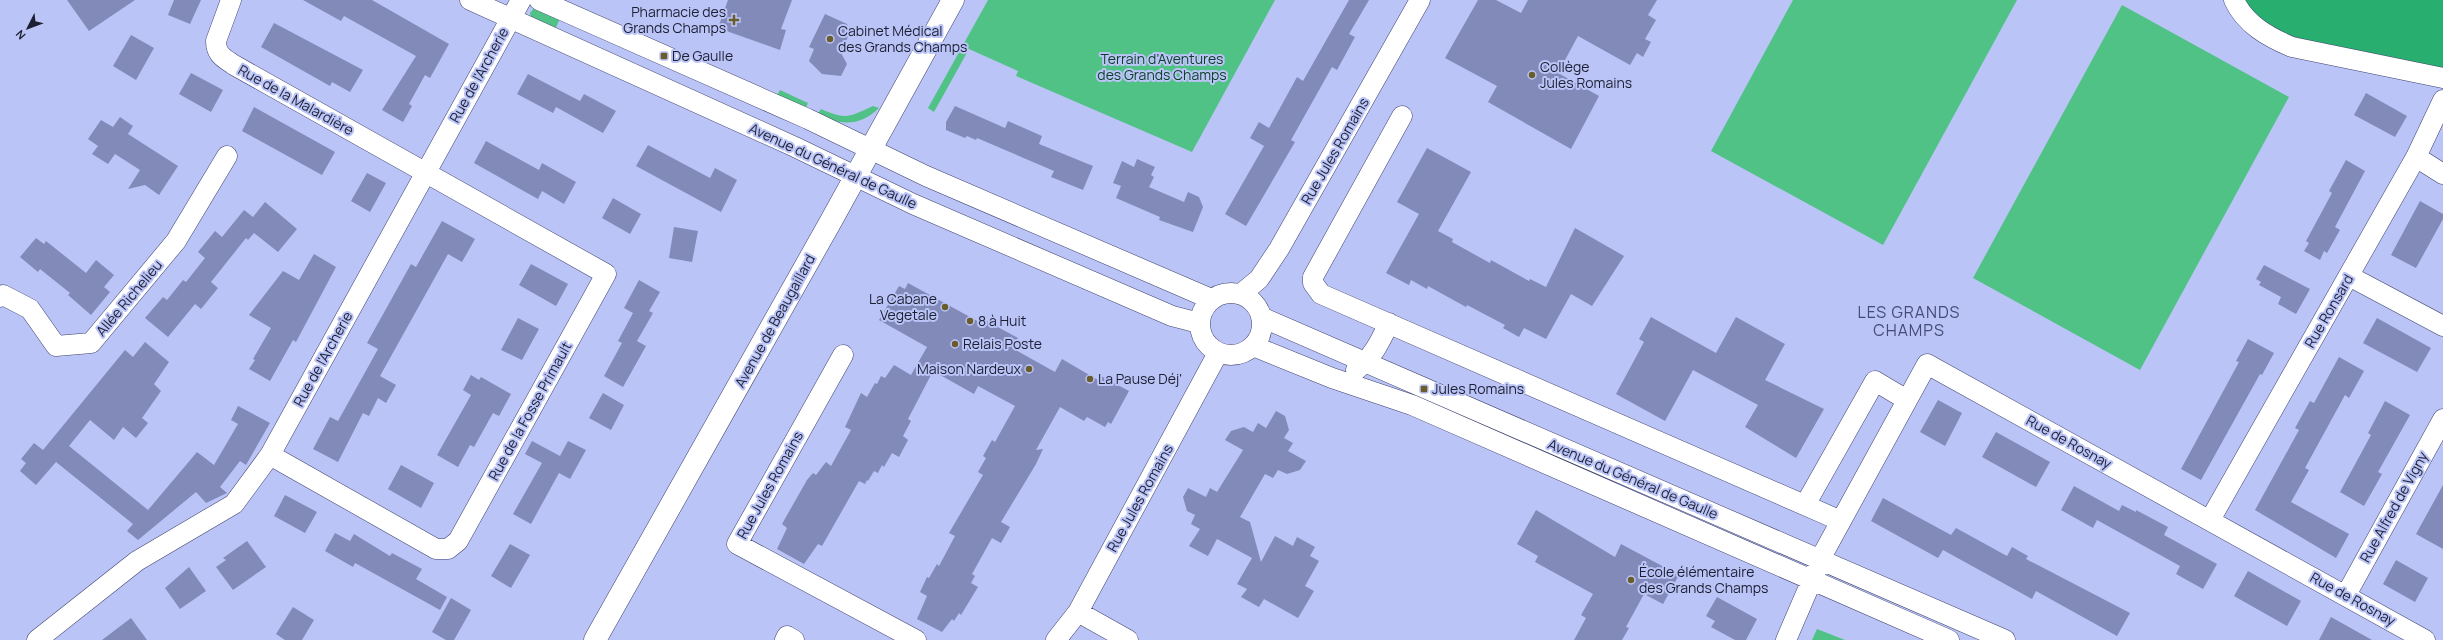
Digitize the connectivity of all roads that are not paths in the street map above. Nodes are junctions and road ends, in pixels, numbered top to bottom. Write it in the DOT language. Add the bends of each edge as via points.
graph roads {
  1 [pos="231,0"];
  2 [pos="470,0"];
  3 [pos="521,0"];
  4 [pos="539,0"];
  5 [pos="953,0"];
  6 [pos="1420,0"];
  7 [pos="2234,0"];
  8 [pos="510,19"];
  9 [pos="2443,78"];
  10 [pos="2443,100"];
  11 [pos="1402,116"];
  12 [pos="871,149"];
  13 [pos="227,156"];
  14 [pos="2416,157"];
  15 [pos="426,171"];
  16 [pos="2443,174"];
  17 [pos="857,175"];
  18 [pos="2349,276"];
  19 [pos="1241,294"];
  20 [pos="0,297"];
  21 [pos="1211,300"];
  22 [pos="1261,317"];
  23 [pos="1199,323"];
  24 [pos="1389,323"];
  25 [pos="2443,326"];
  26 [pos="1253,346"];
  27 [pos="1218,353"];
  28 [pos="843,355"];
  29 [pos="1367,362"];
  30 [pos="1332,378"];
  31 [pos="1907,400"];
  32 [pos="2443,419"];
  33 [pos="270,456"];
  34 [pos="1805,505"];
  35 [pos="2210,520"];
  36 [pos="1841,521"];
  37 [pos="1820,559"];
  38 [pos="1811,580"];
  39 [pos="2346,595"];
  40 [pos="1078,612"];
  41 [pos="37,640"];
  42 [pos="595,640"];
  43 [pos="785,640"];
  44 [pos="794,640"];
  45 [pos="916,640"];
  46 [pos="1056,640"];
  47 [pos="1128,640"];
  48 [pos="1786,640"];
  49 [pos="1949,640"];
  50 [pos="2005,640"];
  51 [pos="2425,640"];
  1 -- 15 [label="street, Rue de la Malardière" via="216,42 219,55"];
  2 -- 8 [label="street, Avenue du Général de Gaulle"];
  3 -- 8 [label="street, Rue de l'Archerie"];
  4 -- 12 [label="street"];
  5 -- 12 [label="main road, Avenue de Beaugaillard"];
  6 -- 19 [label="street, Rue Jules Romains" via="1279,249 1259,279"];
  7 -- 9 [label="street" via="2254,26 2292,47"];
  8 -- 15 [label="street, Rue de l'Archerie"];
  8 -- 17 [label="street, Avenue du Général de Gaulle"];
  10 -- 14 [label="street, Rue Ronsard"];
  11 -- 24 [label="street" via="1313,277 1313,283 1318,291 1326,297"];
  12 -- 17 [label="main road, Avenue de Beaugaillard"];
  12 -- 21 [label="street" via="926,176"];
  13 -- 20 [label="street, Allée Richelieu" via="176,241 91,343 56,346 30,309 3,295"];
  14 -- 16 [label="street"];
  14 -- 18 [label="street, Rue Ronsard"];
  15 -- 33 [label="street, Rue de l'Archerie"];
  15 -- 33 [label="street, Rue de la Fosse Primault" via="606,274 458,541 448,549 436,549"];
  17 -- 23 [label="street, Avenue du Général de Gaulle" via="913,204 1146,305 1172,316"];
  17 -- 42 [label="main road, Avenue de Beaugaillard"];
  18 -- 25 [label="street"];
  18 -- 35 [label="street, Rue Ronsard"];
  19 -- 21 [label="street" via="1225,293"];
  19 -- 22 [label="street" via="1254,303"];
  21 -- 23 [label="street" via="1203,310"];
  22 -- 26 [label="street" via="1261,333"];
  22 -- 29 [label="street, Avenue du Général de Gaulle"];
  23 -- 27 [label="street" via="1202,338"];
  24 -- 29 [label="street" via="1377,350"];
  24 -- 34 [label="street"];
  26 -- 27 [label="street" via="1236,355"];
  26 -- 30 [label="street, Avenue du Général de Gaulle"];
  27 -- 40 [label="street, Rue Jules Romains"];
  28 -- 45 [label="street, Rue Jules Romains" via="737,544"];
  29 -- 30 [label="street" via="1346,377"];
  29 -- 37 [label="street, Avenue du Général de Gaulle" via="1424,389"];
  30 -- 38 [label="street, Avenue du Général de Gaulle" via="1412,405"];
  31 -- 34 [label="street" via="1876,381"];
  31 -- 35 [label="street, Rue de Rosnay" via="1927,364"];
  31 -- 36 [label="street, Rue de Rosnay"];
  32 -- 39 [label="street, Rue Alfred de Vigny"];
  33 -- 41 [label="street, Rue de l'Archerie" via="234,504 137,561"];
  34 -- 36 [label="street"];
  35 -- 39 [label="street, Rue de Rosnay"];
  36 -- 37 [label="street, Rue de Rosnay"];
  37 -- 38 [label="street, Rue de Rosnay"];
  37 -- 50 [label="street, Avenue du Général de Gaulle"];
  38 -- 48 [label="street, Rue de Rosnay"];
  38 -- 49 [label="street, Avenue du Général de Gaulle"];
  39 -- 51 [label="street, Rue de Rosnay"];
  40 -- 46 [label="street, Rue Jules Romains"];
  40 -- 47 [label="street"];
  43 -- 44 [label="street" via="787,636"];
}
